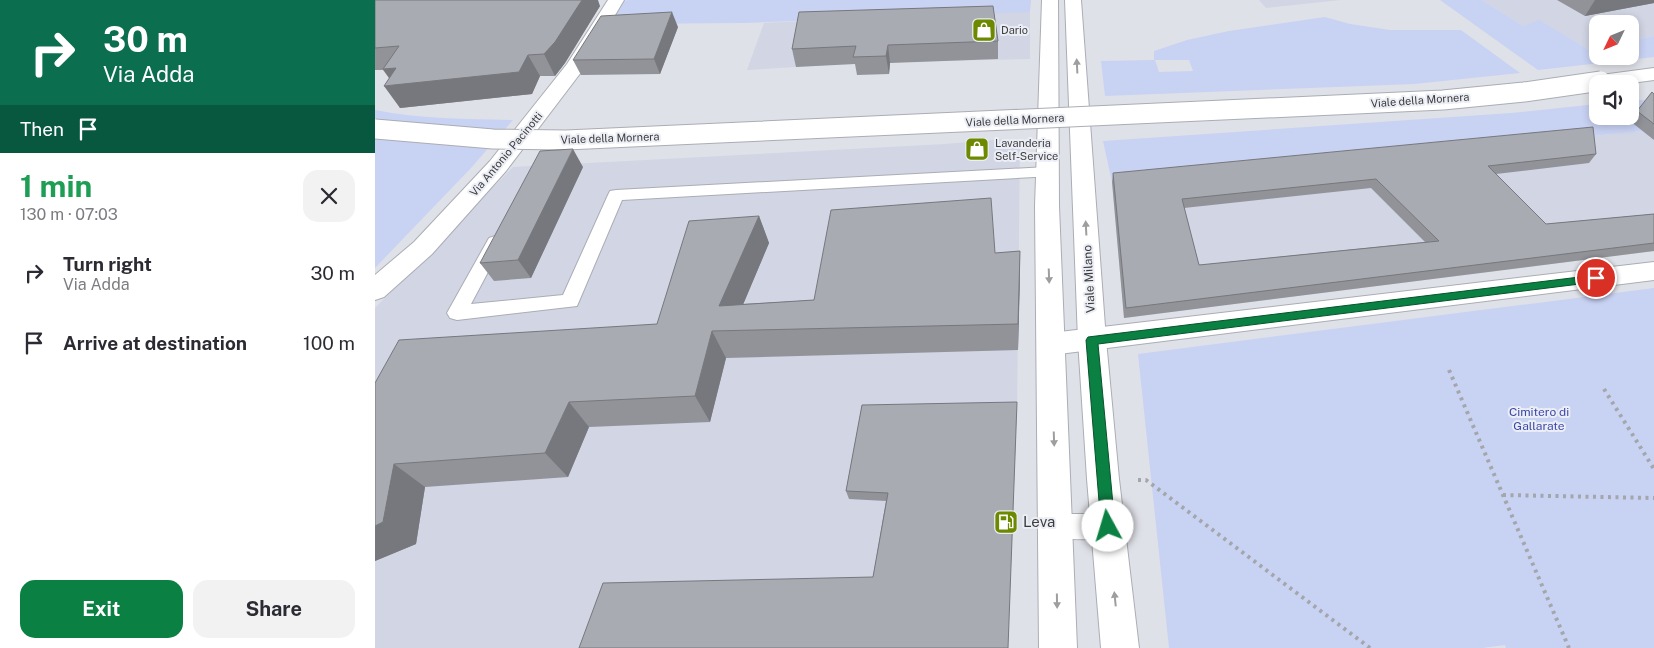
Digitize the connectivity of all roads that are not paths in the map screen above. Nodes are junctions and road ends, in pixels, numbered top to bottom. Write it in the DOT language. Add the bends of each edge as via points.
graph roads {
  1 [pos="616,0"];
  2 [pos="1050,0"];
  3 [pos="1073,0"];
  4 [pos="1654,74"];
  5 [pos="375,128"];
  6 [pos="1047,172"];
  7 [pos="501,231"];
  8 [pos="1654,271"];
  9 [pos="375,290"];
  10 [pos="1092,340"];
  11 [pos="1051,344"];
  12 [pos="1056,526"];
  13 [pos="1108,526"];
  14 [pos="1058,648"];
  15 [pos="1120,648"];
  1 -- 9 [label="street, Via Antonio Pacinotti" via="575,67 498,166 423,248"];
  2 -- 6 [label="street"];
  10 -- 3 [label="street, Viale Milano, one-way"];
  4 -- 5 [label="street, Viale della Mornera, bridge" via="1443,100 576,140 493,138"];
  6 -- 7 [label="lane" via="616,195 570,301 457,313"];
  6 -- 11 [label="street, one-way"];
  8 -- 10 [label="street"];
  10 -- 11 [label="street"];
  10 -- 13 [label="street, Viale Milano"];
  11 -- 12 [label="street, one-way"];
  12 -- 13 [label="lane"];
  12 -- 14 [label="street, one-way"];
  15 -- 13 [label="street, Viale Milano, one-way"];
}
